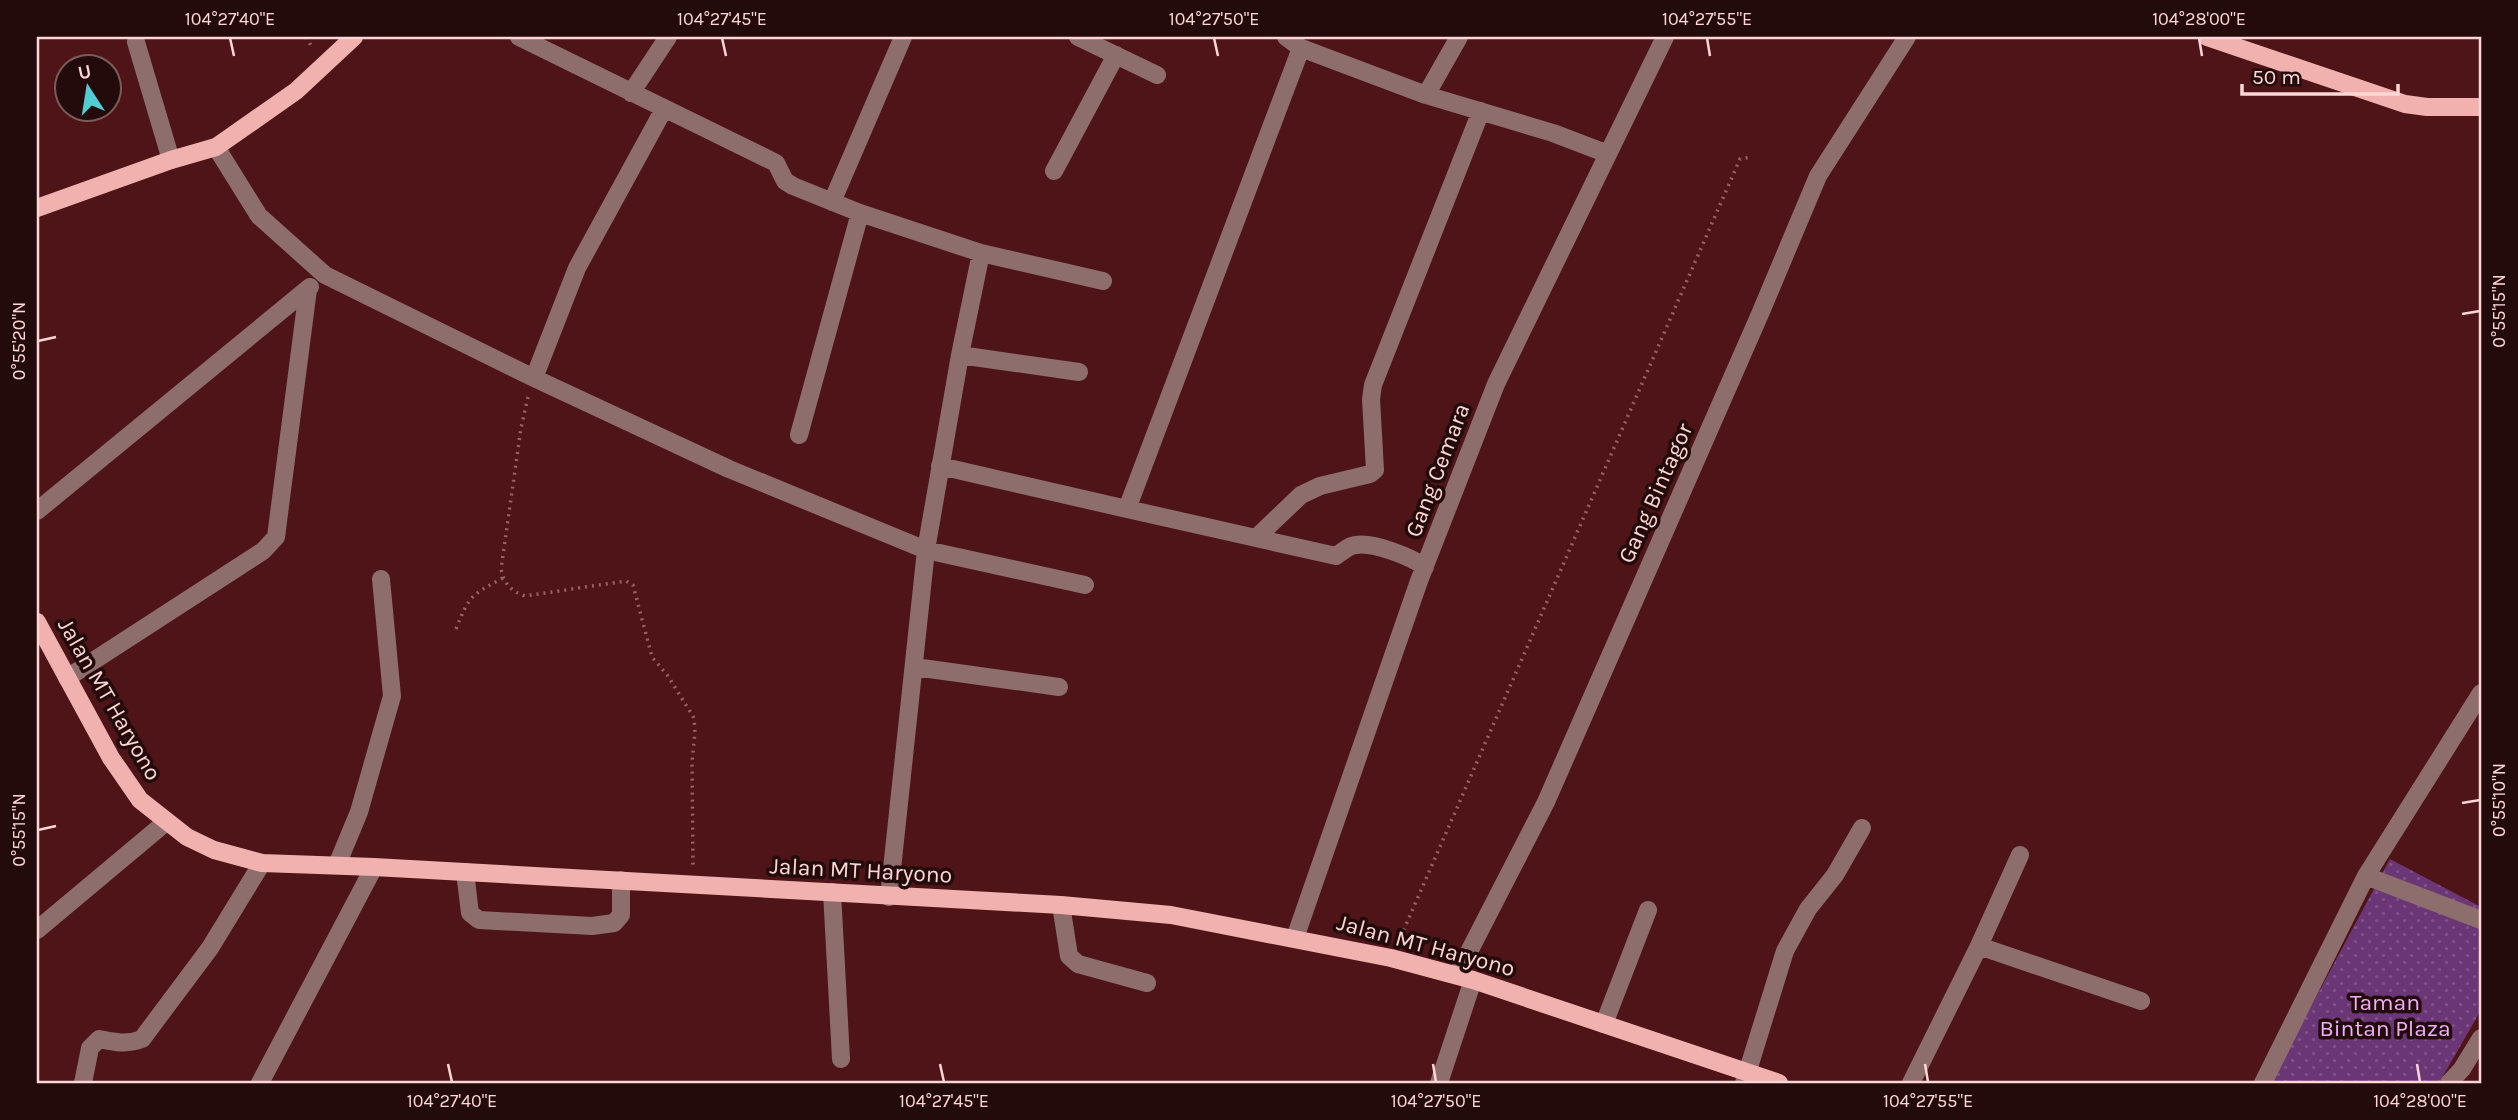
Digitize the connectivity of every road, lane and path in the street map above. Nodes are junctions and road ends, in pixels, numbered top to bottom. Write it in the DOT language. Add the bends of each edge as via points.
graph roads {
  1 [pos="354,37"];
  2 [pos="519,37"];
  3 [pos="668,37"];
  4 [pos="903,37"];
  5 [pos="1078,37"];
  6 [pos="1459,37"];
  7 [pos="1665,37"];
  8 [pos="1907,37"];
  9 [pos="2207,37"];
  10 [pos="136,41"];
  11 [pos="1294,42"];
  12 [pos="1116,55"];
  13 [pos="1157,75"];
  14 [pos="631,93"];
  15 [pos="1426,95"];
  16 [pos="2481,107"];
  17 [pos="664,110"];
  18 [pos="1481,111"];
  19 [pos="216,147"];
  20 [pos="1608,154"];
  21 [pos="1751,157"];
  22 [pos="171,160"];
  23 [pos="1054,171"];
  24 [pos="832,202"];
  25 [pos="37,208"];
  26 [pos="860,213"];
  27 [pos="981,253"];
  28 [pos="325,275"];
  29 [pos="1103,281"];
  30 [pos="308,289"];
  31 [pos="960,355"];
  32 [pos="1079,372"];
  33 [pos="534,378"];
  34 [pos="799,435"];
  35 [pos="940,466"];
  36 [pos="1127,509"];
  37 [pos="37,511"];
  38 [pos="1256,538"];
  39 [pos="926,550"];
  40 [pos="1425,567"];
  41 [pos="503,578"];
  42 [pos="381,579"];
  43 [pos="1085,585"];
  44 [pos="37,622"];
  45 [pos="456,629"];
  46 [pos="915,667"];
  47 [pos="67,678"];
  48 [pos="1059,687"];
  49 [pos="2481,693"];
  50 [pos="166,822"];
  51 [pos="1863,828"];
  52 [pos="2020,855"];
  53 [pos="262,863"];
  54 [pos="337,865"];
  55 [pos="374,867"];
  56 [pos="465,872"];
  57 [pos="2366,876"];
  58 [pos="621,880"];
  59 [pos="693,885"];
  60 [pos="832,892"];
  61 [pos="889,897"];
  62 [pos="1061,905"];
  63 [pos="1648,910"];
  64 [pos="2481,920"];
  65 [pos="37,930"];
  66 [pos="1296,938"];
  67 [pos="1979,946"];
  68 [pos="1391,958"];
  69 [pos="1465,978"];
  70 [pos="1147,983"];
  71 [pos="2141,1001"];
  72 [pos="1604,1024"];
  73 [pos="2481,1038"];
  74 [pos="841,1059"];
  75 [pos="1745,1078"];
  76 [pos="83,1083"];
  77 [pos="260,1083"];
  78 [pos="1438,1083"];
  79 [pos="1779,1083"];
  80 [pos="1911,1083"];
  81 [pos="2263,1083"];
  82 [pos="2449,1083"];
  1 -- 19 [label="main road" via="296,91"];
  2 -- 14 [label="street"];
  3 -- 14 [label="street"];
  4 -- 24 [label="street"];
  5 -- 12 [label="street"];
  6 -- 15 [label="street"];
  7 -- 20 [label="street, Gang Cemara"];
  8 -- 69 [label="street, Gang Bintagor" via="1818,176"];
  9 -- 16 [label="main road" via="2405,104"];
  10 -- 22 [label="street"];
  11 -- 15 [label="street"];
  11 -- 36 [label="street"];
  12 -- 13 [label="street"];
  12 -- 23 [label="street"];
  14 -- 17 [label="street"];
  15 -- 18 [label="street"];
  17 -- 24 [label="street" via="776,163 787,183"];
  17 -- 33 [label="street" via="577,268"];
  18 -- 20 [label="street"];
  18 -- 38 [label="street" via="1373,385 1375,470 1301,495"];
  19 -- 22 [label="main road"];
  19 -- 28 [label="street" via="259,216"];
  20 -- 40 [label="street, Gang Cemara" via="1496,384"];
  21 -- 68 [label="path" via="1740,159"];
  22 -- 25 [label="main road"];
  24 -- 26 [label="street"];
  26 -- 27 [label="street"];
  26 -- 34 [label="street"];
  27 -- 29 [label="street"];
  27 -- 31 [label="street"];
  28 -- 30 [label="street"];
  28 -- 33 [label="street"];
  30 -- 37 [label="street"];
  30 -- 47 [label="street" via="276,537 263,551"];
  31 -- 32 [label="street"];
  31 -- 35 [label="street"];
  33 -- 39 [label="street" via="729,469"];
  33 -- 41 [label="path" via="521,428"];
  35 -- 36 [label="street"];
  35 -- 39 [label="street"];
  36 -- 38 [label="street"];
  38 -- 40 [label="street" via="1336,556 1355,545 1387,550"];
  39 -- 43 [label="street"];
  39 -- 46 [label="street"];
  40 -- 66 [label="street, Gang Cemara"];
  41 -- 45 [label="path" via="473,594"];
  41 -- 59 [label="path" via="524,596 626,581 634,585 652,657 694,719"];
  42 -- 54 [label="street" via="392,696 359,812"];
  44 -- 47 [label="main road, Jalan MT Haryono"];
  46 -- 48 [label="street"];
  46 -- 61 [label="street"];
  47 -- 50 [label="main road, Jalan MT Haryono" via="118,769 140,800"];
  49 -- 57 [label="street"];
  50 -- 53 [label="main road, Jalan MT Haryono" via="214,850"];
  50 -- 65 [label="street"];
  51 -- 75 [label="street" via="1785,951"];
  52 -- 67 [label="street"];
  53 -- 54 [label="main road, Jalan MT Haryono"];
  53 -- 76 [label="street" via="210,948 142,1039 133,1043 99,1039 90,1048"];
  54 -- 55 [label="main road, Jalan MT Haryono"];
  55 -- 56 [label="main road, Jalan MT Haryono"];
  55 -- 77 [label="street"];
  56 -- 58 [label="main road, Jalan MT Haryono"];
  56 -- 58 [label="street" via="470,913 479,920 592,926 614,923 621,915"];
  57 -- 64 [label="street"];
  57 -- 81 [label="street"];
  58 -- 59 [label="main road, Jalan MT Haryono"];
  59 -- 60 [label="main road, Jalan MT Haryono"];
  60 -- 61 [label="main road, Jalan MT Haryono"];
  60 -- 74 [label="street"];
  61 -- 62 [label="main road, Jalan MT Haryono"];
  62 -- 66 [label="main road, Jalan MT Haryono" via="1171,915"];
  62 -- 70 [label="street" via="1069,956 1078,964"];
  63 -- 72 [label="street"];
  66 -- 68 [label="main road, Jalan MT Haryono"];
  67 -- 71 [label="street"];
  67 -- 80 [label="street"];
  68 -- 69 [label="main road, Jalan MT Haryono"];
  69 -- 72 [label="main road, Jalan MT Haryono"];
  69 -- 78 [label="street, Gang Bintagor"];
  72 -- 75 [label="main road, Jalan MT Haryono"];
  73 -- 82 [label="street"];
  75 -- 79 [label="main road, Jalan MT Haryono"];
}
